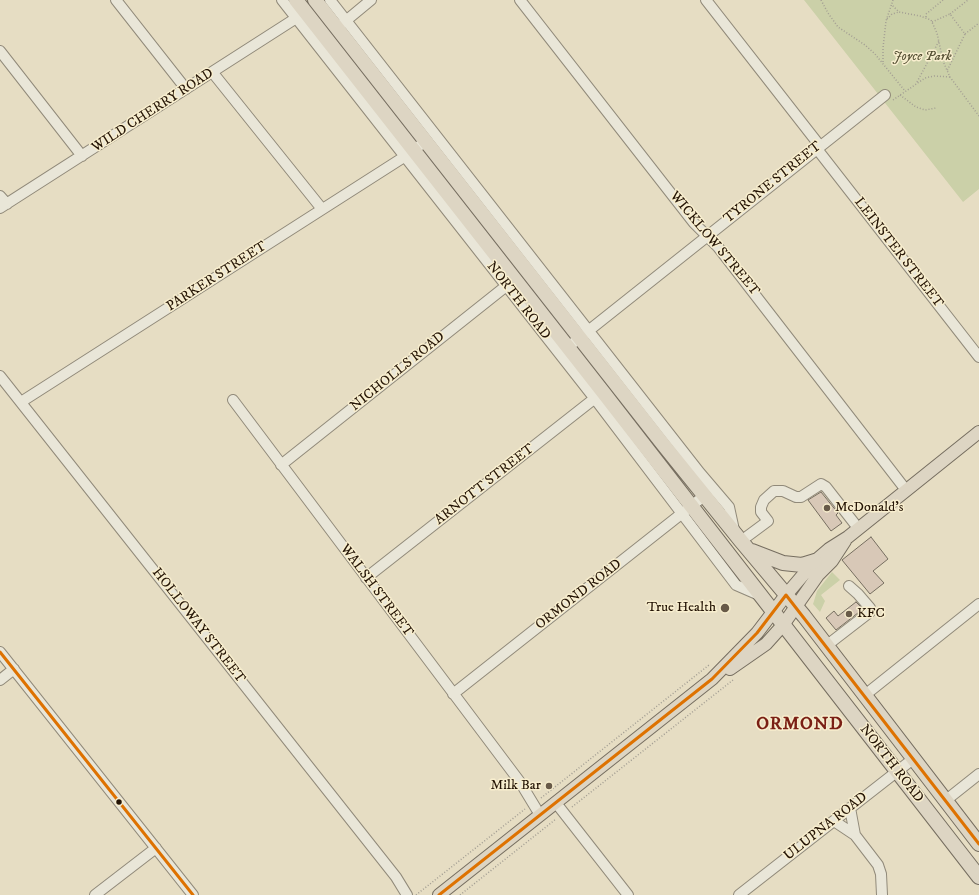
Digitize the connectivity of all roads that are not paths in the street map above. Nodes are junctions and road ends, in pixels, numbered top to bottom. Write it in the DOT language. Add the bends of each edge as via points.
graph roads {
  1 [pos="116,0"];
  2 [pos="282,0"];
  3 [pos="296,0"];
  4 [pos="315,0"];
  5 [pos="330,0"];
  6 [pos="371,0"];
  7 [pos="520,0"];
  8 [pos="706,0"];
  9 [pos="301,15"];
  10 [pos="342,24"];
  11 [pos="0,51"];
  12 [pos="213,73"];
  13 [pos="186,89"];
  14 [pos="884,96"];
  15 [pos="426,141"];
  16 [pos="818,147"];
  17 [pos="409,154"];
  18 [pos="82,156"];
  19 [pos="0,196"];
  20 [pos="3,206"];
  21 [pos="322,209"];
  22 [pos="708,236"];
  23 [pos="510,283"];
  24 [pos="584,334"];
  25 [pos="568,348"];
  26 [pos="979,357"];
  27 [pos="0,376"];
  28 [pos="599,396"];
  29 [pos="233,400"];
  30 [pos="21,402"];
  31 [pos="979,432"];
  32 [pos="282,465"];
  33 [pos="906,490"];
  34 [pos="704,496"];
  35 [pos="687,510"];
  36 [pos="858,528"];
  37 [pos="848,537"];
  38 [pos="741,542"];
  39 [pos="815,561"];
  40 [pos="366,578"];
  41 [pos="849,586"];
  42 [pos="786,595"];
  43 [pos="979,604"];
  44 [pos="796,607"];
  45 [pos="773,613"];
  46 [pos="783,625"];
  47 [pos="830,650"];
  48 [pos="0,652"];
  49 [pos="816,668"];
  50 [pos="14,669"];
  51 [pos="712,679"];
  52 [pos="0,680"];
  53 [pos="453,694"];
  54 [pos="865,695"];
  55 [pos="913,759"];
  56 [pos="897,772"];
  57 [pos="979,774"];
  58 [pos="945,801"];
  59 [pos="850,808"];
  60 [pos="547,810"];
  61 [pos="834,821"];
  62 [pos="855,835"];
  63 [pos="979,844"];
  64 [pos="156,848"];
  65 [pos="396,876"];
  66 [pos="979,877"];
  67 [pos="95,895"];
  68 [pos="194,895"];
  69 [pos="407,895"];
  70 [pos="415,895"];
  71 [pos="438,895"];
  72 [pos="628,895"];
  73 [pos="739,895"];
  74 [pos="882,895"];
  1 -- 13 [label="street"];
  2 -- 9 [label="street, NORTH ROAD"];
  3 -- 9 [label="highway, NORTH ROAD"];
  4 -- 10 [label="highway, NORTH ROAD"];
  5 -- 10 [label="street, NORTH ROAD"];
  6 -- 10 [label="street"];
  7 -- 22 [label="street, WICKLOW STREET" via="689,216"];
  8 -- 16 [label="street, LEINSTER STREET"];
  9 -- 12 [label="street, WILD CHERRY ROAD"];
  9 -- 17 [label="highway, NORTH ROAD"];
  10 -- 15 [label="highway, NORTH ROAD"];
  10 -- 24 [label="street, NORTH ROAD"];
  11 -- 18 [label="street"];
  12 -- 13 [label="street, WILD CHERRY ROAD"];
  12 -- 21 [label="street"];
  13 -- 18 [label="street, WILD CHERRY ROAD"];
  14 -- 16 [label="street, TYRONE STREET"];
  15 -- 17 [label="street, PARKER STREET"];
  15 -- 24 [label="highway, NORTH ROAD"];
  16 -- 22 [label="street, TYRONE STREET"];
  16 -- 26 [label="street, LEINSTER STREET"];
  17 -- 21 [label="street, PARKER STREET"];
  17 -- 23 [label="highway, NORTH ROAD"];
  18 -- 20 [label="street, WILD CHERRY ROAD"];
  19 -- 20 [label="street"];
  21 -- 30 [label="street, PARKER STREET"];
  22 -- 24 [label="street, TYRONE STREET"];
  22 -- 33 [label="street, WICKLOW STREET"];
  23 -- 25 [label="highway, NORTH ROAD"];
  23 -- 28 [label="street, NORTH ROAD"];
  23 -- 32 [label="street, NICHOLLS ROAD"];
  24 -- 25 [label="street, TYRONE STREET"];
  24 -- 34 [label="highway, NORTH ROAD"];
  24 -- 38 [label="street, NORTH ROAD" via="729,507"];
  25 -- 28 [label="highway, NORTH ROAD"];
  27 -- 30 [label="street, HOLLOWAY STREET"];
  28 -- 35 [label="highway, NORTH ROAD"];
  28 -- 40 [label="street, ARNOTT STREET"];
  29 -- 32 [label="street, WALSH STREET"];
  30 -- 65 [label="street, HOLLOWAY STREET"];
  31 -- 33 [label="main road"];
  32 -- 40 [label="street, WALSH STREET"];
  33 -- 36 [label="main road"];
  34 -- 35 [label="street, ORMOND ROAD"];
  34 -- 38 [label="highway, NORTH ROAD"];
  35 -- 45 [label="highway, NORTH ROAD"];
  35 -- 53 [label="street, ORMOND ROAD"];
  36 -- 37 [label="main road"];
  36 -- 38 [label="street" via="821,484 801,497 779,490 774,491 764,500 761,507 761,512 768,521"];
  37 -- 39 [label="main road"];
  37 -- 44 [label="main road"];
  38 -- 39 [label="highway" via="756,552 783,563 802,565"];
  38 -- 42 [label="highway, NORTH ROAD"];
  39 -- 42 [label="main road"];
  40 -- 53 [label="street, WALSH STREET"];
  41 -- 47 [label="street" via="870,608 870,612"];
  42 -- 44 [label="highway, NORTH ROAD"];
  42 -- 45 [label="main road"];
  43 -- 54 [label="street"];
  44 -- 46 [label="main road"];
  44 -- 47 [label="highway, NORTH ROAD"];
  45 -- 46 [label="highway, NORTH ROAD"];
  45 -- 51 [label="main road" via="758,633"];
  46 -- 49 [label="highway, NORTH ROAD"];
  46 -- 51 [label="main road" via="766,644"];
  47 -- 49 [label="highway"];
  47 -- 54 [label="highway, NORTH ROAD"];
  48 -- 50 [label="street"];
  49 -- 56 [label="highway, NORTH ROAD"];
  50 -- 52 [label="street"];
  50 -- 64 [label="street"];
  51 -- 60 [label="main road"];
  53 -- 60 [label="street, WALSH STREET" via="535,802"];
  54 -- 55 [label="highway, NORTH ROAD"];
  55 -- 56 [label="street, ULUPNA ROAD"];
  55 -- 58 [label="highway, NORTH ROAD"];
  56 -- 59 [label="street, ULUPNA ROAD"];
  56 -- 66 [label="highway, NORTH ROAD"];
  57 -- 58 [label="street"];
  58 -- 63 [label="highway, NORTH ROAD"];
  59 -- 61 [label="street, ULUPNA ROAD"];
  59 -- 62 [label="street"];
  60 -- 71 [label="main road"];
  60 -- 72 [label="street, WALSH STREET" via="563,813"];
  61 -- 62 [label="street"];
  61 -- 73 [label="street, ULUPNA ROAD"];
  62 -- 74 [label="street" via="878,865 882,874"];
  64 -- 67 [label="street"];
  64 -- 68 [label="street"];
  65 -- 69 [label="street, HOLLOWAY STREET"];
  65 -- 70 [label="street, HOLLOWAY STREET"];
}
